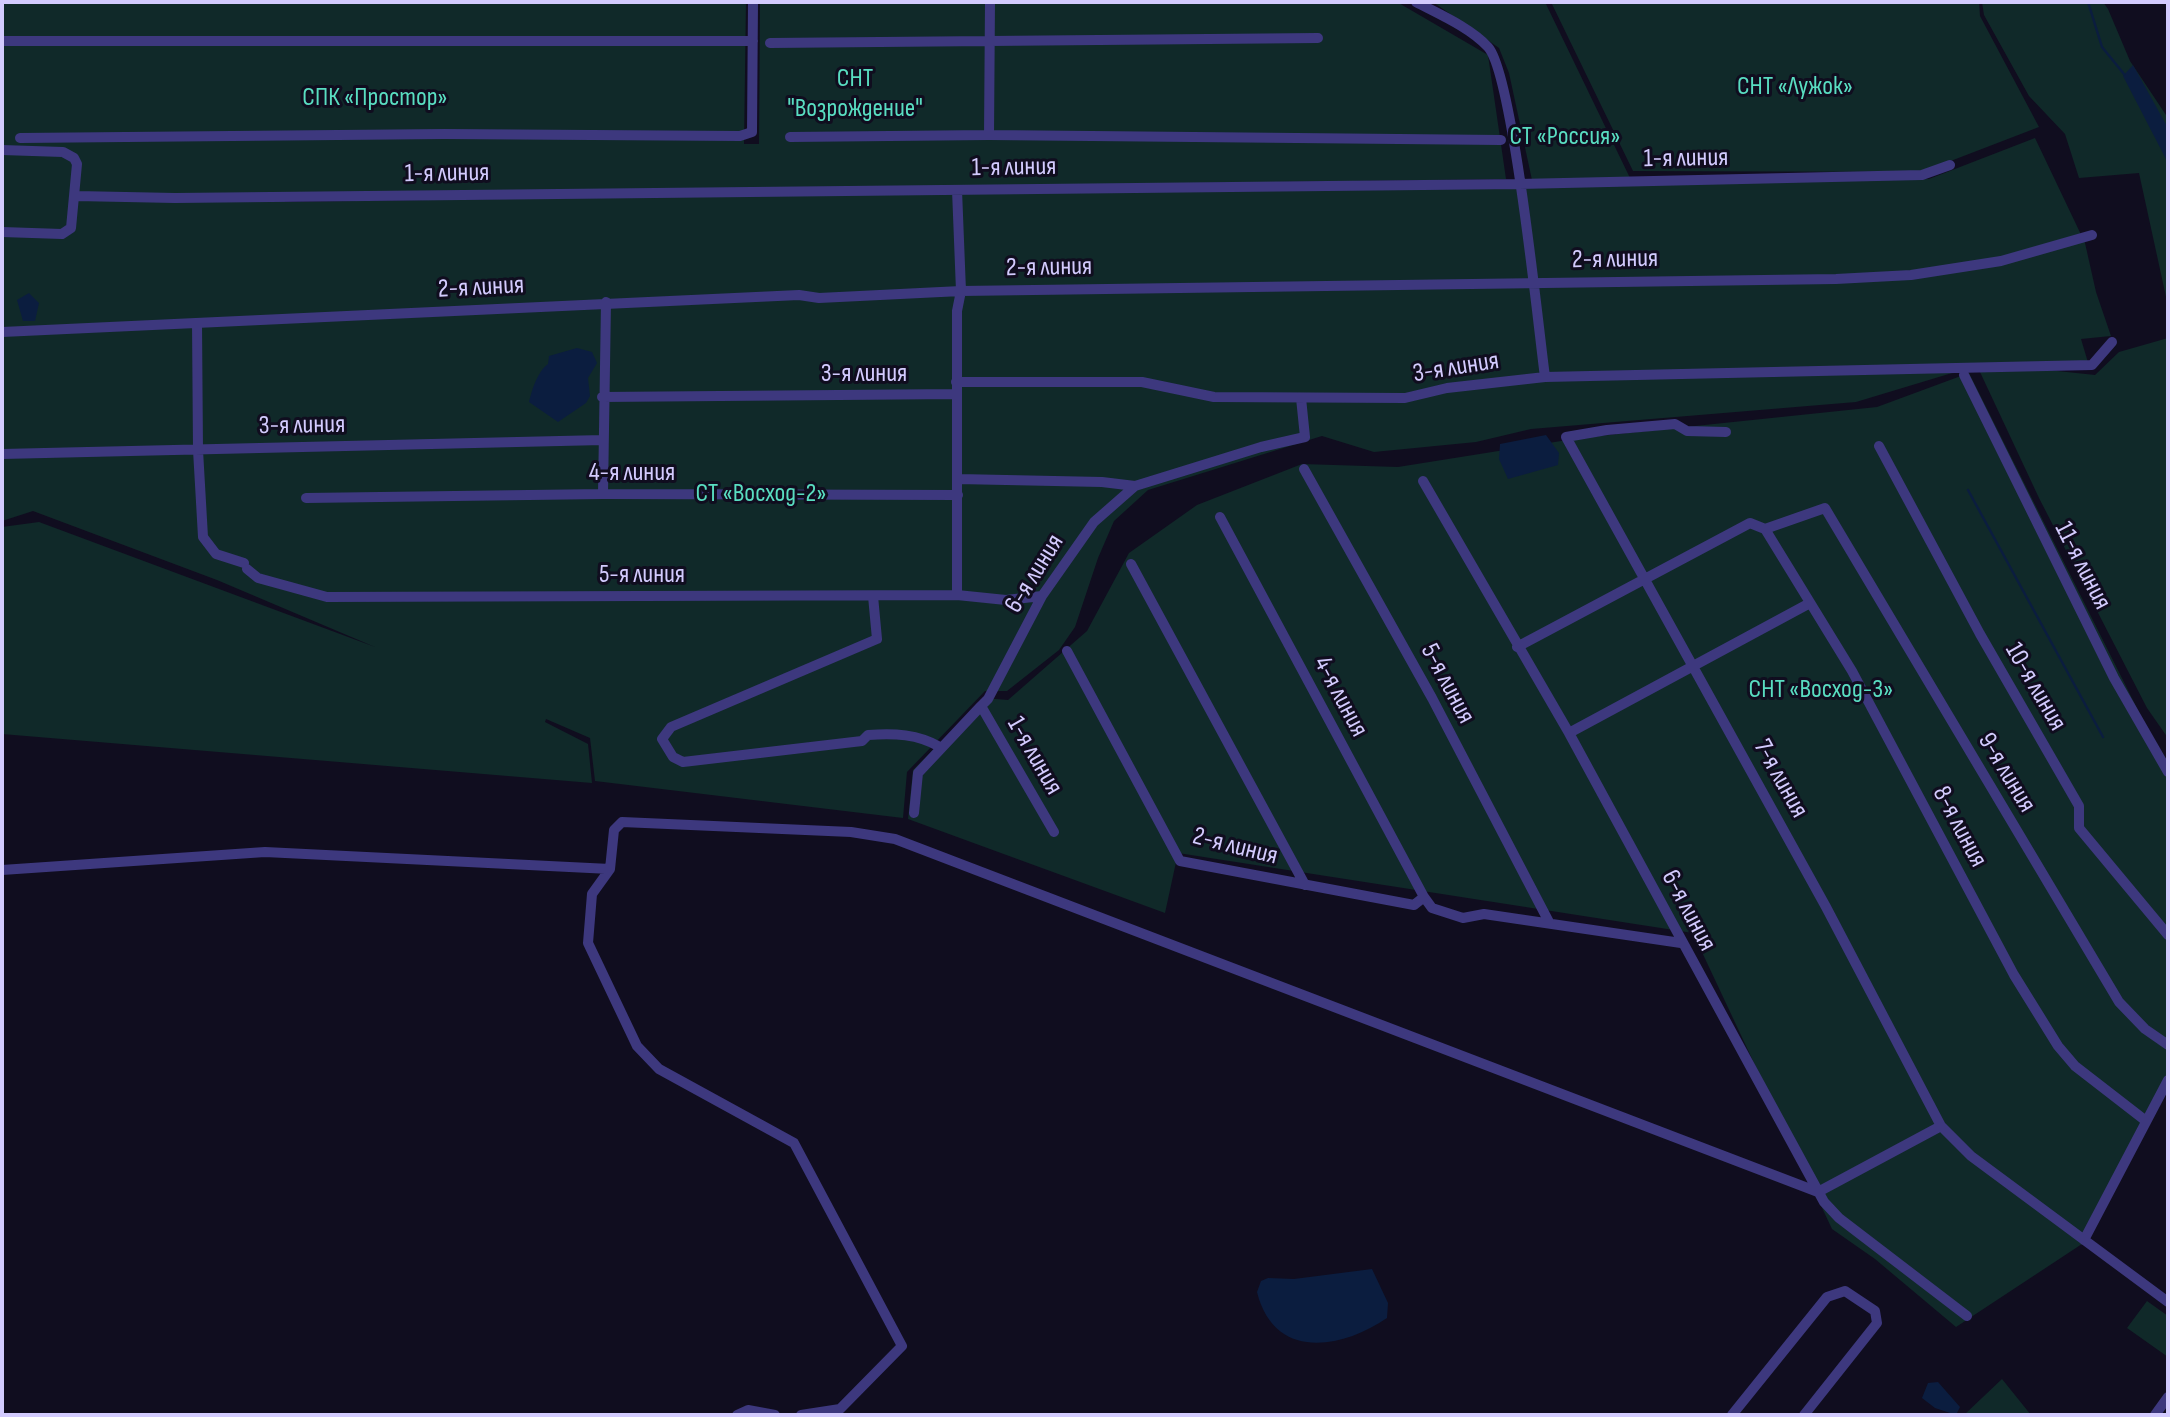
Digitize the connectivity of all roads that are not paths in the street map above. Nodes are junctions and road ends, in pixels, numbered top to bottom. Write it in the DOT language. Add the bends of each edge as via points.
graph roads {
  1 [pos="753,2"];
  2 [pos="990,2"];
  3 [pos="1416,2"];
  4 [pos="1318,38"];
  5 [pos="989,40"];
  6 [pos="2,41"];
  7 [pos="752,41"];
  8 [pos="770,43"];
  9 [pos="989,135"];
  10 [pos="790,137"];
  11 [pos="20,138"];
  12 [pos="1501,140"];
  13 [pos="2,150"];
  14 [pos="1950,164"];
  15 [pos="1519,184"];
  16 [pos="957,190"];
  17 [pos="76,196"];
  18 [pos="2,232"];
  19 [pos="2092,235"];
  20 [pos="1533,284"];
  21 [pos="961,290"];
  22 [pos="606,302"];
  23 [pos="197,323"];
  24 [pos="2,332"];
  25 [pos="2112,342"];
  26 [pos="1964,372"];
  27 [pos="1545,377"];
  28 [pos="956,382"];
  29 [pos="957,394"];
  30 [pos="602,397"];
  31 [pos="1300,398"];
  32 [pos="1727,432"];
  33 [pos="603,440"];
  34 [pos="1880,446"];
  35 [pos="198,450"];
  36 [pos="2,454"];
  37 [pos="1304,468"];
  38 [pos="958,479"];
  39 [pos="1423,481"];
  40 [pos="1135,486"];
  41 [pos="603,494"];
  42 [pos="958,495"];
  43 [pos="306,498"];
  44 [pos="1220,517"];
  45 [pos="1765,529"];
  46 [pos="1131,564"];
  47 [pos="1646,578"];
  48 [pos="957,595"];
  49 [pos="873,596"];
  50 [pos="1042,597"];
  51 [pos="1811,603"];
  52 [pos="1517,647"];
  53 [pos="1067,651"];
  54 [pos="1693,665"];
  55 [pos="985,702"];
  56 [pos="1569,733"];
  57 [pos="940,747"];
  58 [pos="2168,772"];
  59 [pos="914,813"];
  60 [pos="1054,832"];
  61 [pos="610,869"];
  62 [pos="2,870"];
  63 [pos="1305,885"];
  64 [pos="1424,897"];
  65 [pos="1549,922"];
  66 [pos="2168,935"];
  67 [pos="1681,943"];
  68 [pos="2168,1045"];
  69 [pos="2168,1080"];
  70 [pos="2146,1121"];
  71 [pos="1941,1126"];
  72 [pos="1818,1192"];
  73 [pos="2084,1240"];
  74 [pos="2168,1302"];
  75 [pos="1967,1316"];
  76 [pos="2168,1397"];
  77 [pos="737,1415"];
  78 [pos="775,1415"];
  79 [pos="801,1415"];
  80 [pos="1732,1415"];
  81 [pos="1804,1415"];
  82 [pos="2155,1415"];
  1 -- 7 [label="street"];
  2 -- 5 [label="street"];
  3 -- 15 [label="street" via="1490,48 1502,76"];
  4 -- 5 [label="street"];
  5 -- 8 [label="street"];
  5 -- 9 [label="street"];
  6 -- 7 [label="street"];
  7 -- 11 [label="street" via="752,132 740,136"];
  9 -- 10 [label="street"];
  9 -- 12 [label="street"];
  13 -- 17 [label="street" via="63,152 74,158"];
  14 -- 15 [label="street, 1-я линия" via="1922,175"];
  15 -- 16 [label="street, 1-я линия"];
  15 -- 20 [label="street"];
  16 -- 17 [label="street, 1-я линия"];
  16 -- 21 [label="street"];
  17 -- 18 [label="street" via="71,228 62,234"];
  19 -- 20 [label="street, 2-я линия" via="2001,261 1910,275"];
  20 -- 21 [label="street, 2-я линия"];
  20 -- 27 [label="street"];
  21 -- 22 [label="street, 2-я линия"];
  21 -- 28 [label="street"];
  22 -- 23 [label="street, 2-я линия"];
  22 -- 30 [label="street"];
  23 -- 24 [label="street, 2-я линия"];
  23 -- 35 [label="street, 5-я линия"];
  25 -- 26 [label="street, 3-я линия" via="2092,365 2004,365"];
  26 -- 27 [label="street, 3-я линия"];
  26 -- 58 [label="street, 11-я линия" via="2114,678"];
  27 -- 31 [label="street, 3-я линия" via="1447,388 1405,398"];
  28 -- 29 [label="street"];
  28 -- 31 [label="street, 3-я линия" via="1142,382 1214,397"];
  29 -- 30 [label="street, 3-я линия"];
  29 -- 38 [label="street"];
  30 -- 33 [label="street"];
  31 -- 40 [label="street" via="1305,437"];
  32 -- 47 [label="street, 7-я линия" via="1687,431 1675,424 1566,438"];
  33 -- 35 [label="street, 3-я линия"];
  33 -- 41 [label="street"];
  34 -- 66 [label="street, 10-я линия" via="2079,806 2079,828"];
  35 -- 36 [label="street, 3-я линия"];
  35 -- 49 [label="street, 5-я линия" via="203,537 216,554 268,581 327,597"];
  37 -- 65 [label="street, 5-я линия"];
  38 -- 40 [label="street"];
  38 -- 42 [label="street"];
  39 -- 52 [label="street, 6-я линия"];
  40 -- 50 [label="street, 6-я линия" via="1094,522"];
  41 -- 42 [label="street, 4-я линия"];
  41 -- 43 [label="street, 4-я линия"];
  42 -- 48 [label="street"];
  44 -- 64 [label="street, 4-я линия"];
  45 -- 47 [label="street" via="1750,523"];
  45 -- 51 [label="street, 8-я линия"];
  45 -- 68 [label="street, 9-я линия" via="1825,508 2119,1002"];
  46 -- 63 [label="street"];
  47 -- 52 [label="street"];
  47 -- 54 [label="street, 7-я линия"];
  48 -- 49 [label="street, 5-я линия"];
  48 -- 50 [label="street, 5-я линия" via="1006,600"];
  49 -- 57 [label="street" via="877,639 671,727 662,739 666,749 683,762 862,741 879,734 911,736"];
  50 -- 55 [label="street, 6-я линия"];
  51 -- 54 [label="street"];
  51 -- 70 [label="street, 8-я линия" via="2014,975 2058,1046 2075,1066"];
  52 -- 56 [label="street, 6-я линия"];
  53 -- 63 [label="street, 2-я линия" via="1180,861"];
  54 -- 56 [label="street"];
  54 -- 71 [label="street, 7-я линия"];
  55 -- 57 [label="street, 1-я линия"];
  55 -- 60 [label="street, 1-я линия"];
  56 -- 67 [label="street, 6-я линия"];
  57 -- 59 [label="street, 1-я линия" via="918,772"];
  61 -- 62 [label="street" via="265,852"];
  61 -- 72 [label="street" via="614,831 622,822 851,832 895,839"];
  61 -- 79 [label="street" via="592,894 588,943 637,1046 659,1069 794,1143 902,1346 840,1409"];
  63 -- 64 [label="street" via="1414,905"];
  64 -- 65 [label="street" via="1432,908 1463,918 1484,914"];
  65 -- 67 [label="street"];
  67 -- 72 [label="street, 6-я линия"];
  69 -- 70 [label="street"];
  70 -- 73 [label="street"];
  71 -- 72 [label="street"];
  71 -- 73 [label="street, 7-я линия" via="1971,1156"];
  72 -- 75 [label="street, 6-я линия" via="1839,1218"];
  73 -- 74 [label="street, 7-я линия"];
  76 -- 82 [label="street"];
  77 -- 78 [label="street" via="748,1410"];
  80 -- 81 [label="street" via="1827,1297 1845,1291 1875,1311 1877,1323"];
}
